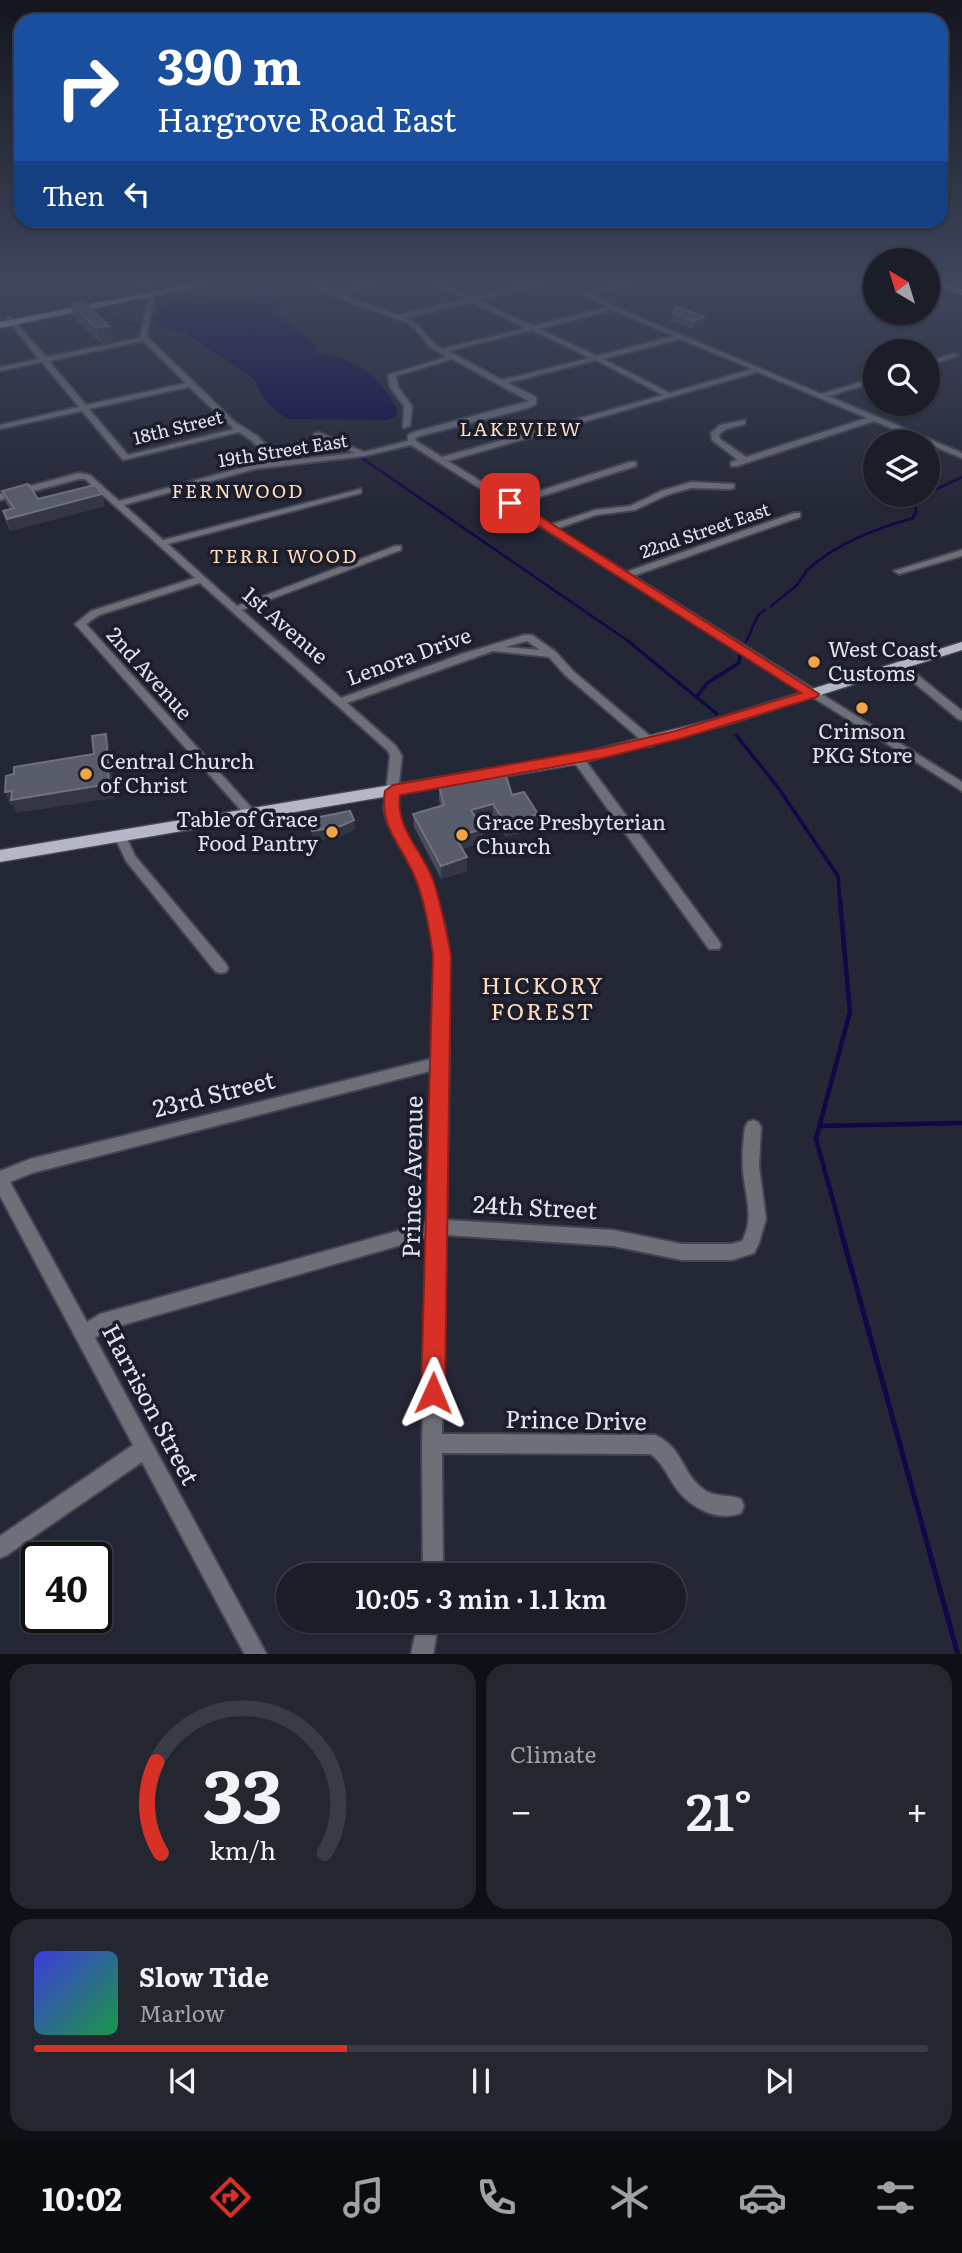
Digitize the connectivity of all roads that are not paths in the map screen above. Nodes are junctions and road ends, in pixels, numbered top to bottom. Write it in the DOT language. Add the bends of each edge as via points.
graph roads {
  1 [pos="53,358"];
  2 [pos="165,358"];
  3 [pos="449,358"];
  4 [pos="455,358"];
  5 [pos="597,358"];
  6 [pos="730,358"];
  7 [pos="44,360"];
  8 [pos="0,369"];
  9 [pos="758,370"];
  10 [pos="502,382"];
  11 [pos="191,384"];
  12 [pos="863,384"];
  13 [pos="668,395"];
  14 [pos="821,396"];
  15 [pos="82,408"];
  16 [pos="873,419"];
  17 [pos="742,422"];
  18 [pos="406,426"];
  19 [pos="0,427"];
  20 [pos="238,430"];
  21 [pos="318,434"];
  22 [pos="412,442"];
  23 [pos="364,454"];
  24 [pos="962,456"];
  25 [pos="441,460"];
  26 [pos="744,460"];
  27 [pos="280,463"];
  28 [pos="633,464"];
  29 [pos="734,464"];
  30 [pos="0,484"];
  31 [pos="732,486"];
  32 [pos="358,491"];
  33 [pos="4,496"];
  34 [pos="510,503"];
  35 [pos="118,504"];
  36 [pos="797,515"];
  37 [pos="549,528"];
  38 [pos="161,543"];
  39 [pos="398,548"];
  40 [pos="962,552"];
  41 [pos="899,571"];
  42 [pos="624,576"];
  43 [pos="201,579"];
  44 [pos="237,609"];
  45 [pos="962,646"];
  46 [pos="900,666"];
  47 [pos="812,694"];
  48 [pos="341,702"];
  49 [pos="962,717"];
  50 [pos="651,742"];
  51 [pos="578,759"];
  52 [pos="962,787"];
  53 [pos="393,791"];
  54 [pos="251,814"];
  55 [pos="120,835"];
  56 [pos="0,856"];
  57 [pos="713,945"];
  58 [pos="221,968"];
  59 [pos="442,1062"];
  60 [pos="753,1127"];
  61 [pos="0,1179"];
  62 [pos="438,1227"];
  63 [pos="85,1335"];
  64 [pos="432,1443"];
  65 [pos="145,1448"];
  66 [pos="734,1506"];
  67 [pos="0,1548"];
  68 [pos="433,1563"];
  69 [pos="426,1633"];
  70 [pos="257,1654"];
  71 [pos="422,1654"];
  1 -- 7 [label="street"];
  2 -- 11 [label="street"];
  3 -- 18 [label="street" via="392,375 394,387 408,406"];
  4 -- 10 [label="street"];
  5 -- 10 [label="street"];
  5 -- 13 [label="street"];
  6 -- 9 [label="street"];
  7 -- 8 [label="street"];
  7 -- 15 [label="street"];
  9 -- 13 [label="street"];
  9 -- 14 [label="street"];
  10 -- 22 [label="street, 19th Street East" via="533,402 416,435"];
  11 -- 15 [label="street"];
  11 -- 20 [label="street"];
  12 -- 14 [label="street"];
  13 -- 25 [label="street"];
  14 -- 16 [label="street"];
  15 -- 19 [label="street"];
  15 -- 20 [label="street, 18th Street" via="126,458"];
  16 -- 24 [label="street"];
  16 -- 26 [label="street"];
  17 -- 26 [label="street" via="715,432 716,440"];
  20 -- 27 [label="street" via="254,438"];
  21 -- 23 [label="street"];
  22 -- 23 [label="street, 19th Street East"];
  22 -- 25 [label="street"];
  23 -- 27 [label="street, 19th Street East"];
  25 -- 34 [label="street"];
  26 -- 29 [label="street"];
  27 -- 35 [label="street, 19th Street East"];
  28 -- 34 [label="street"];
  30 -- 33 [label="street"];
  31 -- 37 [label="street" via="691,485 632,508 595,513"];
  32 -- 38 [label="street"];
  33 -- 35 [label="street, 1st Avenue" via="87,477"];
  34 -- 37 [label="street"];
  35 -- 38 [label="street, 1st Avenue"];
  36 -- 42 [label="street, 22nd Street East"];
  37 -- 42 [label="street"];
  38 -- 43 [label="street, 1st Avenue"];
  39 -- 44 [label="street"];
  40 -- 41 [label="street"];
  42 -- 47 [label="street"];
  43 -- 44 [label="street, 1st Avenue"];
  43 -- 54 [label="street, 2nd Avenue" via="95,613 80,624"];
  44 -- 48 [label="street, 1st Avenue"];
  45 -- 46 [label="main road"];
  46 -- 47 [label="main road"];
  46 -- 49 [label="street"];
  47 -- 50 [label="main road"];
  47 -- 52 [label="street"];
  48 -- 50 [label="street, Lenora Drive" via="528,637"];
  48 -- 53 [label="street, 1st Avenue" via="392,749 396,765"];
  50 -- 51 [label="main road"];
  51 -- 53 [label="main road"];
  51 -- 57 [label="street"];
  53 -- 54 [label="main road"];
  53 -- 59 [label="street, Prince Avenue" via="390,809 394,824 424,877 437,923 442,955"];
  54 -- 55 [label="main road"];
  55 -- 56 [label="main road"];
  55 -- 58 [label="street" via="130,858"];
  59 -- 61 [label="street, 23rd Street" via="30,1166"];
  59 -- 62 [label="street, Prince Avenue"];
  60 -- 62 [label="street, 24th Street" via="751,1170 759,1220 757,1235 748,1247 732,1252 682,1252 613,1238"];
  61 -- 63 [label="street, Harrison Street"];
  62 -- 63 [label="street, 24th Street" via="100,1323"];
  62 -- 64 [label="street, Prince Avenue"];
  63 -- 65 [label="street, Harrison Street"];
  64 -- 66 [label="street, Prince Drive" via="655,1445 672,1460 696,1496 715,1505"];
  64 -- 68 [label="street, Prince Avenue"];
  65 -- 67 [label="street"];
  65 -- 70 [label="street, Harrison Street"];
  69 -- 71 [label="street"];
}
